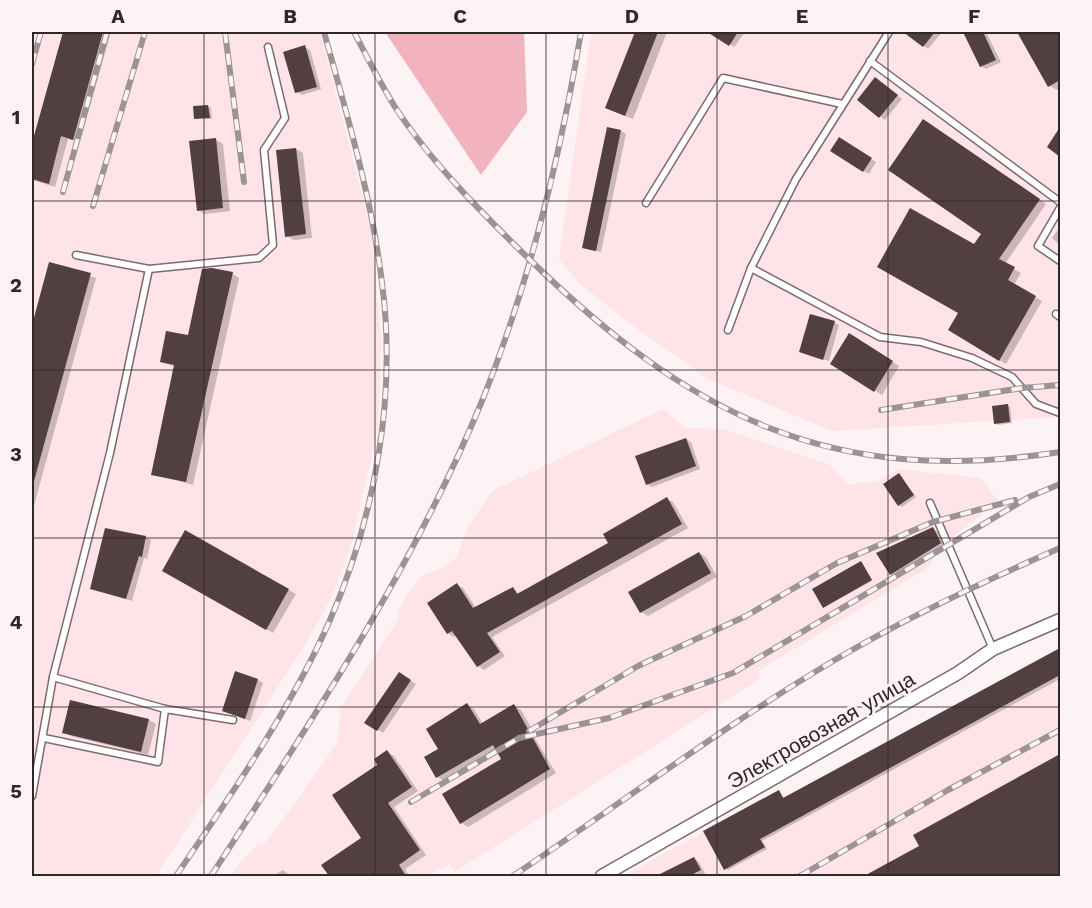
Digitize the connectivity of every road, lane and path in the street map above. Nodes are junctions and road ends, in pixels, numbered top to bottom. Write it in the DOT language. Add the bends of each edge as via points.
graph roads {
  1 [pos="889,32"];
  2 [pos="268,47"];
  3 [pos="870,61"];
  4 [pos="842,104"];
  5 [pos="1060,202"];
  6 [pos="646,203"];
  7 [pos="1060,208"];
  8 [pos="76,255"];
  9 [pos="1060,261"];
  10 [pos="751,268"];
  11 [pos="149,269"];
  12 [pos="728,330"];
  13 [pos="1060,413"];
  14 [pos="930,502"];
  15 [pos="1060,620"];
  16 [pos="993,650"];
  17 [pos="53,677"];
  18 [pos="165,709"];
  19 [pos="233,720"];
  20 [pos="44,738"];
  21 [pos="32,796"];
  22 [pos="602,876"];
  1 -- 3 [label="lane"];
  2 -- 11 [label="lane" via="285,118 264,150 273,245 259,258"];
  3 -- 4 [label="lane"];
  3 -- 5 [label="lane"];
  4 -- 6 [label="lane" via="723,78"];
  4 -- 10 [label="lane" via="796,179"];
  7 -- 9 [label="lane" via="1038,246"];
  8 -- 11 [label="lane"];
  10 -- 12 [label="lane"];
  10 -- 13 [label="lane" via="880,337 921,342 972,358 1012,377 1036,404"];
  11 -- 17 [label="lane" via="110,453"];
  14 -- 16 [label="lane"];
  15 -- 16 [label="street, Электровозная улица"];
  16 -- 22 [label="street, Электровозная улица"];
  17 -- 18 [label="lane"];
  17 -- 20 [label="lane"];
  18 -- 19 [label="lane"];
  18 -- 20 [label="lane" via="158,762"];
  20 -- 21 [label="lane"];
}
